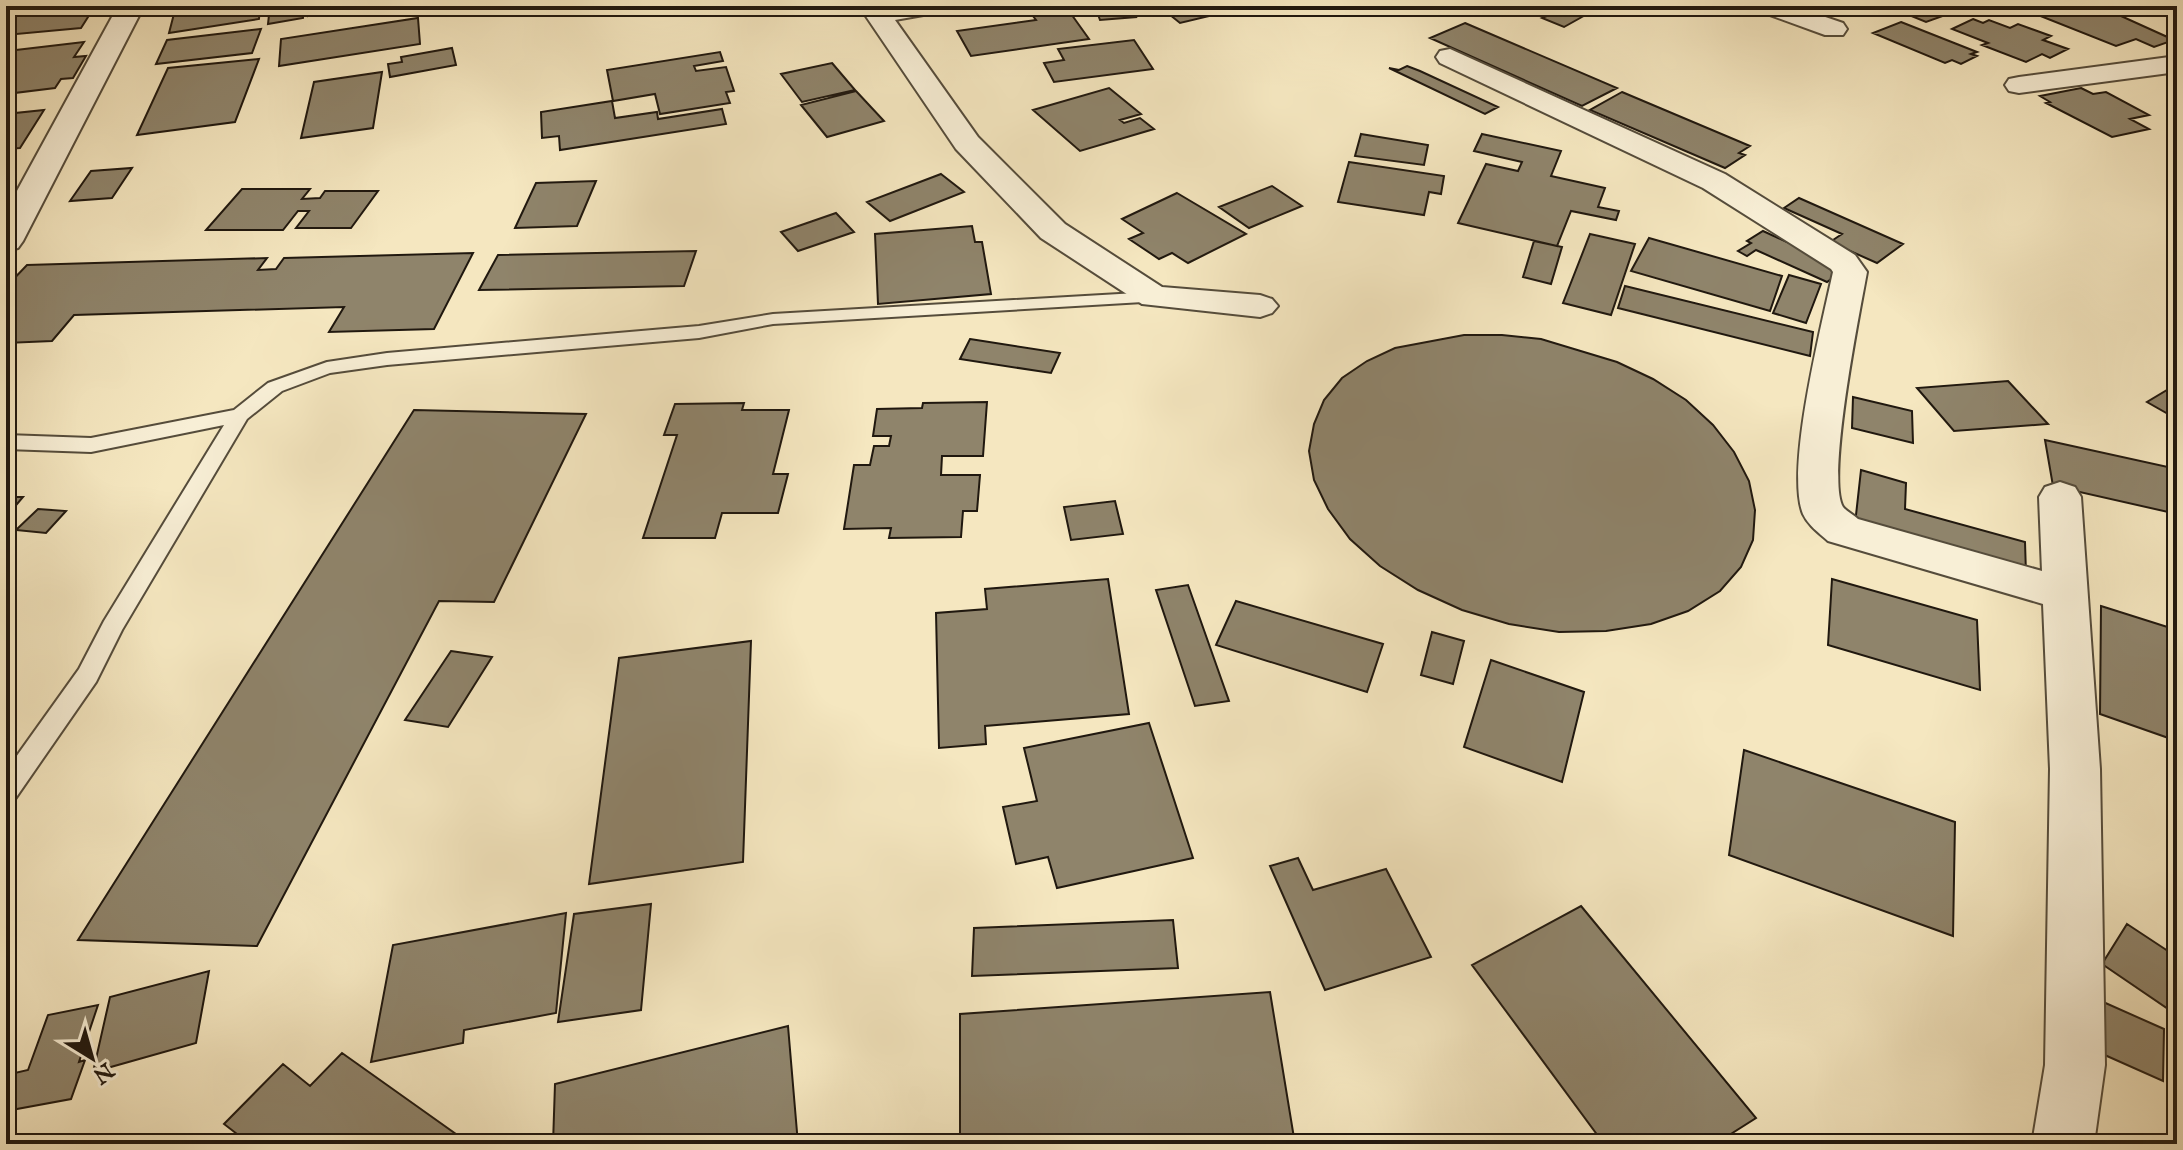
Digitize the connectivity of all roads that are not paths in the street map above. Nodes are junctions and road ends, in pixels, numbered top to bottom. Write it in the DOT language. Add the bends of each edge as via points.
graph roads {
  1 [pos="131,6"];
  2 [pos="937,6"];
  3 [pos="1768,6"];
  4 [pos="876,11"];
  5 [pos="1834,29"];
  6 [pos="1450,57"];
  7 [pos="2177,64"];
  8 [pos="2019,85"];
  9 [pos="6,241"];
  10 [pos="1154,297"];
  11 [pos="1260,306"];
  12 [pos="240,415"];
  13 [pos="6,442"];
  14 [pos="2060,497"];
  15 [pos="2065,594"];
  16 [pos="6,791"];
  17 [pos="2063,1144"];
  1 -- 9 [label="street"];
  2 -- 4 [label="street"];
  3 -- 5 [label="street"];
  4 -- 10 [label="street" via="967,143 1042,220"];
  6 -- 15 [label="street" via="1724,186 1843,262 1850,272 1827,389 1819,470 1824,513 1843,530"];
  7 -- 8 [label="street"];
  10 -- 11 [label="street"];
  10 -- 12 [label="lane" via="773,319 699,332 387,359 327,368 275,387"];
  12 -- 13 [label="lane" via="91,445"];
  12 -- 16 [label="lane" via="88,675"];
  14 -- 15 [label="street"];
  15 -- 17 [label="street" via="2075,769 2075,1065"];
}
